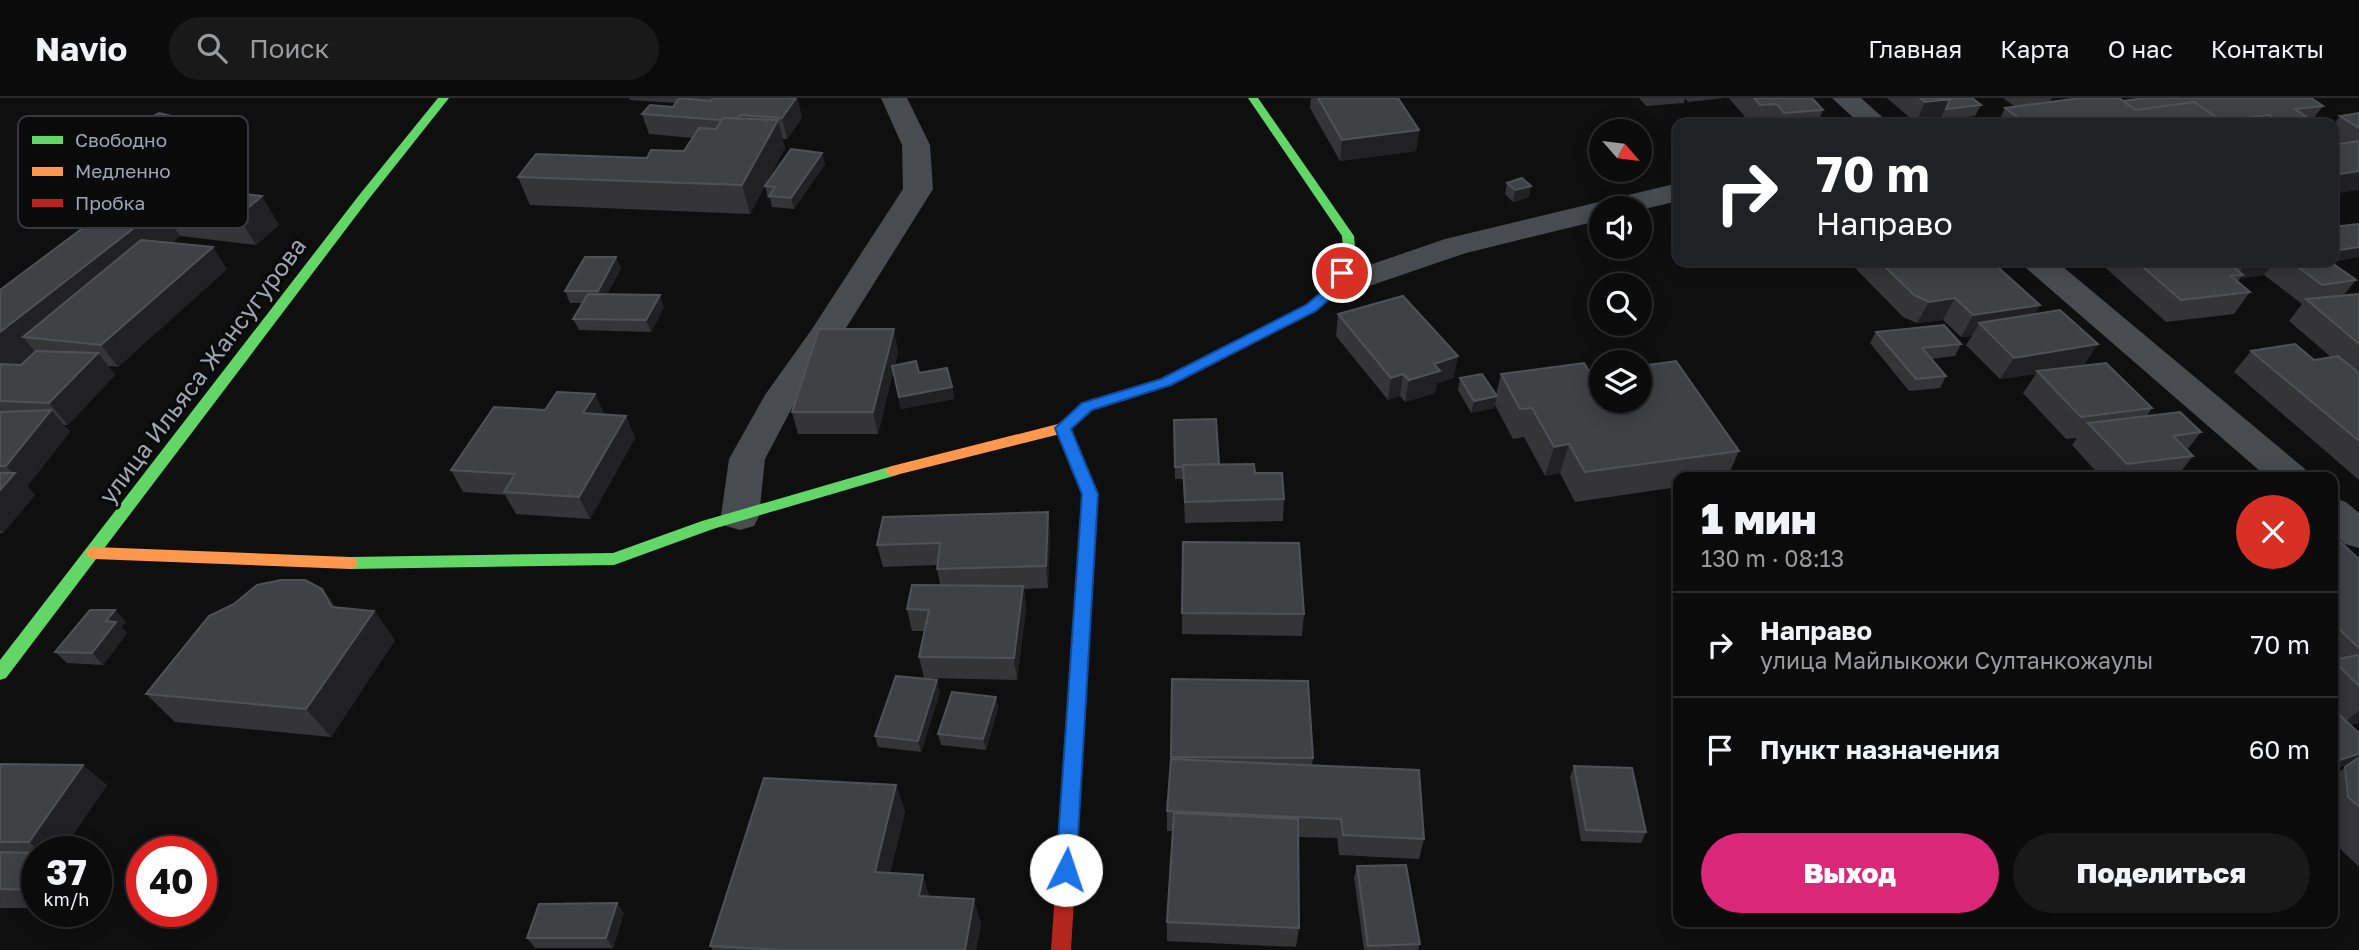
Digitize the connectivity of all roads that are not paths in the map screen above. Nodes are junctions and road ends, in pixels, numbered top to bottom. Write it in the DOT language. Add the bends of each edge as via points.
graph roads {
  1 [pos="444,98"];
  2 [pos="894,98"];
  3 [pos="1253,98"];
  4 [pos="1845,98"];
  5 [pos="1870,119"];
  6 [pos="1673,193"];
  7 [pos="1652,198"];
  8 [pos="1589,214"];
  9 [pos="2043,266"];
  10 [pos="1334,288"];
  11 [pos="1063,428"];
  12 [pos="2285,472"];
  13 [pos="740,516"];
  14 [pos="2338,516"];
  15 [pos="2359,534"];
  16 [pos="94,553"];
  17 [pos="0,673"];
  18 [pos="1061,950"];
  1 -- 16 [label="street, улица Ильяса Жансугурова"];
  2 -- 13 [label="street" via="916,145 918,188 777,403 747,460"];
  3 -- 10 [label="street" via="1348,236 1350,258"];
  4 -- 5 [label="street"];
  6 -- 7 [label="street"];
  8 -- 10 [label="street" via="1456,247"];
  9 -- 12 [label="street"];
  10 -- 11 [label="street" via="1311,308 1166,382 1087,407"];
  11 -- 13 [label="street" via="899,469"];
  11 -- 18 [label="street" via="1090,494"];
  13 -- 16 [label="street" via="614,559 335,563"];
  14 -- 15 [label="street"];
  16 -- 17 [label="street, улица Ильяса Жансугурова"];
}
